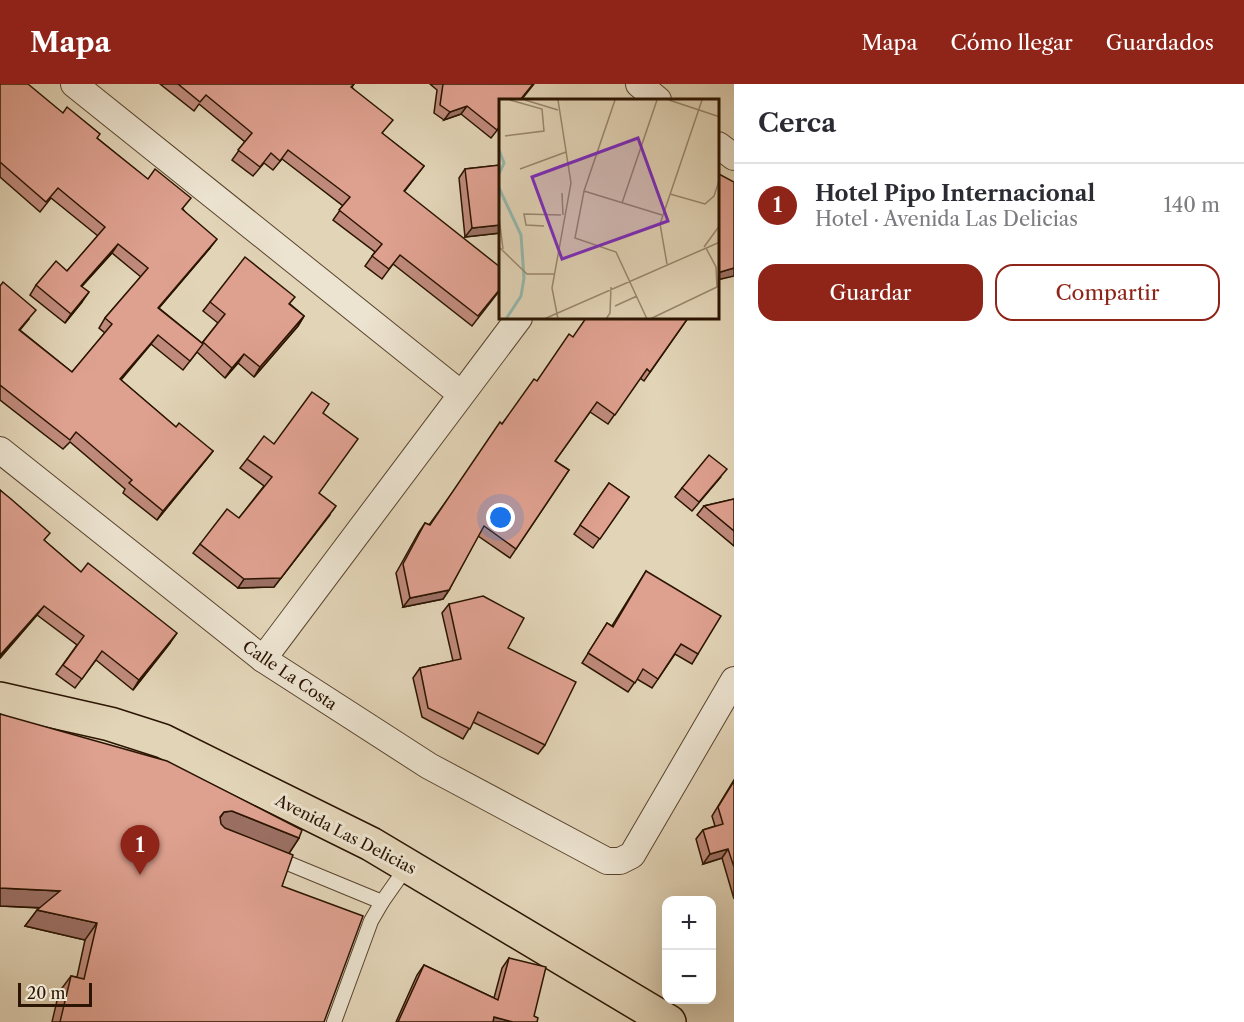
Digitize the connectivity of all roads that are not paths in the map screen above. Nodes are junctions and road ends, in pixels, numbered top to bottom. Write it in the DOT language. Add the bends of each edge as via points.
graph roads {
  1 [pos="74,84"];
  2 [pos="639,84"];
  3 [pos="657,99"];
  4 [pos="719,146"];
  5 [pos="734,157"];
  6 [pos="517,320"];
  7 [pos="461,394"];
  8 [pos="0,450"];
  9 [pos="262,660"];
  10 [pos="734,680"];
  11 [pos="0,699"];
  12 [pos="261,853"];
  13 [pos="408,865"];
  14 [pos="382,902"];
  15 [pos="334,1022"];
  16 [pos="669,1022"];
  1 -- 7 [label="street"];
  2 -- 3 [label="street"];
  4 -- 5 [label="street"];
  6 -- 7 [label="street"];
  7 -- 9 [label="street"];
  8 -- 9 [label="street, Calle La Costa"];
  9 -- 10 [label="street, Calle La Costa" via="429,766 607,861 620,861 632,855"];
  11 -- 13 [label="main road, Avenida Las Delicias" via="110,724 163,741"];
  12 -- 14 [label="lane"];
  13 -- 14 [label="lane"];
  13 -- 16 [label="main road, Avenida Las Delicias"];
  14 -- 15 [label="lane" via="371,921"];
}
